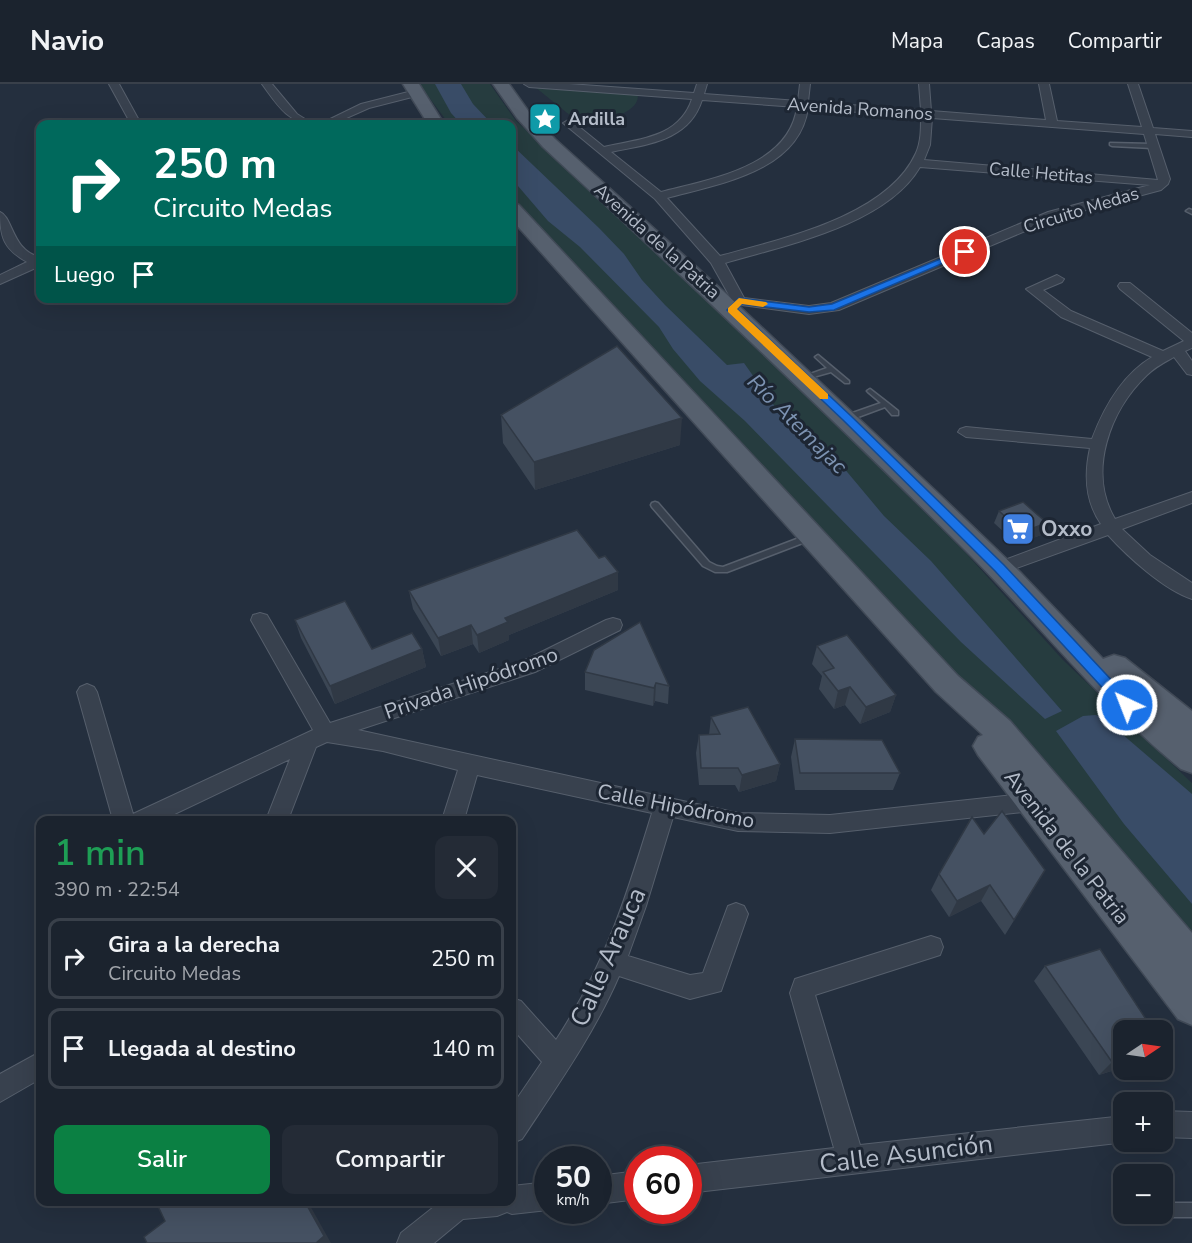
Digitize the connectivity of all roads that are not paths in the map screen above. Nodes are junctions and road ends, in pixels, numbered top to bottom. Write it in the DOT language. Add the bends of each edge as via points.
graph roads {
  1 [pos="114,84"];
  2 [pos="267,84"];
  3 [pos="501,84"];
  4 [pos="529,84"];
  5 [pos="627,84"];
  6 [pos="805,84"];
  7 [pos="924,84"];
  8 [pos="1044,84"];
  9 [pos="1133,84"];
  10 [pos="600,87"];
  11 [pos="414,89"];
  12 [pos="700,90"];
  13 [pos="803,101"];
  14 [pos="925,110"];
  15 [pos="1051,119"];
  16 [pos="134,120"];
  17 [pos="300,120"];
  18 [pos="334,120"];
  19 [pos="433,120"];
  20 [pos="568,123"];
  21 [pos="1145,127"];
  22 [pos="1192,127"];
  23 [pos="1192,134"];
  24 [pos="1112,144"];
  25 [pos="1152,146"];
  26 [pos="603,150"];
  27 [pos="918,163"];
  28 [pos="1164,182"];
  29 [pos="659,196"];
  30 [pos="516,213"];
  31 [pos="0,216"];
  32 [pos="36,260"];
  33 [pos="717,261"];
  34 [pos="36,262"];
  35 [pos="1057,279"];
  36 [pos="0,280"];
  37 [pos="1125,286"];
  38 [pos="736,305"];
  39 [pos="1192,341"];
  40 [pos="1170,354"];
  41 [pos="818,357"];
  42 [pos="832,369"];
  43 [pos="1192,371"];
  44 [pos="804,378"];
  45 [pos="847,382"];
  46 [pos="870,391"];
  47 [pos="886,404"];
  48 [pos="896,412"];
  49 [pos="847,418"];
  50 [pos="966,432"];
  51 [pos="1098,444"];
  52 [pos="1192,497"];
  53 [pos="655,505"];
  54 [pos="1111,527"];
  55 [pos="812,536"];
  56 [pos="1000,568"];
  57 [pos="1192,591"];
  58 [pos="260,620"];
  59 [pos="614,625"];
  60 [pos="948,684"];
  61 [pos="87,692"];
  62 [pos="1192,729"];
  63 [pos="316,737"];
  64 [pos="1192,760"];
  65 [pos="470,765"];
  66 [pos="1032,802"];
  67 [pos="665,806"];
  68 [pos="123,816"];
  69 [pos="149,816"];
  70 [pos="279,816"];
  71 [pos="454,816"];
  72 [pos="736,914"];
  73 [pos="931,947"];
  74 [pos="1192,961"];
  75 [pos="612,962"];
  76 [pos="1192,1006"];
  77 [pos="516,1014"];
  78 [pos="558,1061"];
  79 [pos="36,1067"];
  80 [pos="0,1089"];
  81 [pos="516,1123"];
  82 [pos="1173,1124"];
  83 [pos="1192,1125"];
  84 [pos="1113,1130"];
  85 [pos="851,1160"];
  86 [pos="702,1177"];
  87 [pos="534,1198"];
  88 [pos="516,1200"];
  89 [pos="454,1206"];
  90 [pos="1173,1210"];
  91 [pos="1192,1210"];
  92 [pos="411,1243"];
  1 -- 16 [label="street"];
  2 -- 17 [label="street"];
  3 -- 38 [label="main road, Avenida de la Patria" via="549,142"];
  4 -- 10 [label="street, Avenida Romanos"];
  5 -- 12 [label="street, Avenida Romanos"];
  6 -- 13 [label="street"];
  7 -- 14 [label="street"];
  8 -- 15 [label="street"];
  9 -- 21 [label="street, Circuito Medas"];
  10 -- 12 [label="street, Avenida Romanos"];
  11 -- 18 [label="street"];
  11 -- 19 [label="main road"];
  12 -- 13 [label="street, Avenida Romanos"];
  12 -- 26 [label="street" via="692,115 677,129"];
  13 -- 14 [label="street, Avenida Romanos"];
  13 -- 29 [label="street" via="792,137 770,157 722,179"];
  14 -- 15 [label="street, Avenida Romanos"];
  14 -- 27 [label="street" via="925,144"];
  15 -- 21 [label="street, Avenida Romanos"];
  20 -- 26 [label="street"];
  21 -- 22 [label="street, Avenida Romanos"];
  21 -- 23 [label="street, Avenida Romanos"];
  21 -- 25 [label="street, Circuito Medas"];
  24 -- 25 [label="lane"];
  25 -- 28 [label="street, Circuito Medas"];
  26 -- 29 [label="street"];
  27 -- 28 [label="street, Calle Hetitas"];
  27 -- 33 [label="street" via="888,195 846,219 805,236"];
  28 -- 38 [label="street, Circuito Medas" via="1053,215 834,307 809,310"];
  29 -- 33 [label="street"];
  30 -- 55 [label="main road, Avenida de la Patria"];
  31 -- 32 [label="street" via="9,242 20,253"];
  33 -- 38 [label="street"];
  34 -- 36 [label="street"];
  35 -- 40 [label="street" via="1033,289 1066,314"];
  37 -- 39 [label="street"];
  38 -- 44 [label="main road, Avenida de la Patria"];
  39 -- 40 [label="street"];
  40 -- 43 [label="street"];
  40 -- 51 [label="street" via="1143,370 1129,384 1112,409"];
  41 -- 42 [label="lane"];
  42 -- 44 [label="lane"];
  42 -- 45 [label="lane"];
  44 -- 49 [label="main road, Avenida de la Patria"];
  46 -- 47 [label="lane"];
  47 -- 48 [label="lane"];
  47 -- 49 [label="lane"];
  49 -- 56 [label="main road, Avenida de la Patria"];
  50 -- 51 [label="street"];
  51 -- 54 [label="street" via="1097,500"];
  52 -- 54 [label="street"];
  53 -- 55 [label="lane" via="706,564 715,569 724,570"];
  54 -- 56 [label="street"];
  54 -- 57 [label="street" via="1167,576"];
  55 -- 60 [label="main road, Avenida de la Patria"];
  56 -- 62 [label="main road, Avenida de la Patria" via="1048,605 1144,693"];
  56 -- 64 [label="main road, Avenida de la Patria" via="1127,705"];
  58 -- 63 [label="street"];
  59 -- 63 [label="street, Privada Hipódromo" via="528,667"];
  60 -- 66 [label="main road, Avenida de la Patria" via="981,736"];
  60 -- 74 [label="main road, Avenida de la Patria" via="999,730 1036,772"];
  61 -- 68 [label="street"];
  63 -- 65 [label="street, Calle Hipódromo" via="383,743"];
  63 -- 69 [label="street, Privada Hipódromo"];
  63 -- 70 [label="street"];
  65 -- 67 [label="street, Calle Hipódromo"];
  65 -- 71 [label="street"];
  66 -- 67 [label="street, Calle Hipódromo" via="830,824 738,822"];
  66 -- 76 [label="main road, Avenida de la Patria"];
  67 -- 75 [label="street, Calle Arauca" via="644,878"];
  72 -- 75 [label="street" via="712,983 690,987"];
  73 -- 85 [label="street" via="804,987 802,993"];
  75 -- 78 [label="street, Calle Arauca"];
  77 -- 78 [label="street"];
  78 -- 81 [label="street, Calle Arauca"];
  79 -- 80 [label="street"];
  82 -- 83 [label="street"];
  84 -- 85 [label="street, Calle Asunción"];
  85 -- 86 [label="street, Calle Asunción"];
  87 -- 88 [label="street"];
  89 -- 92 [label="street"];
  90 -- 91 [label="lane"];
}
